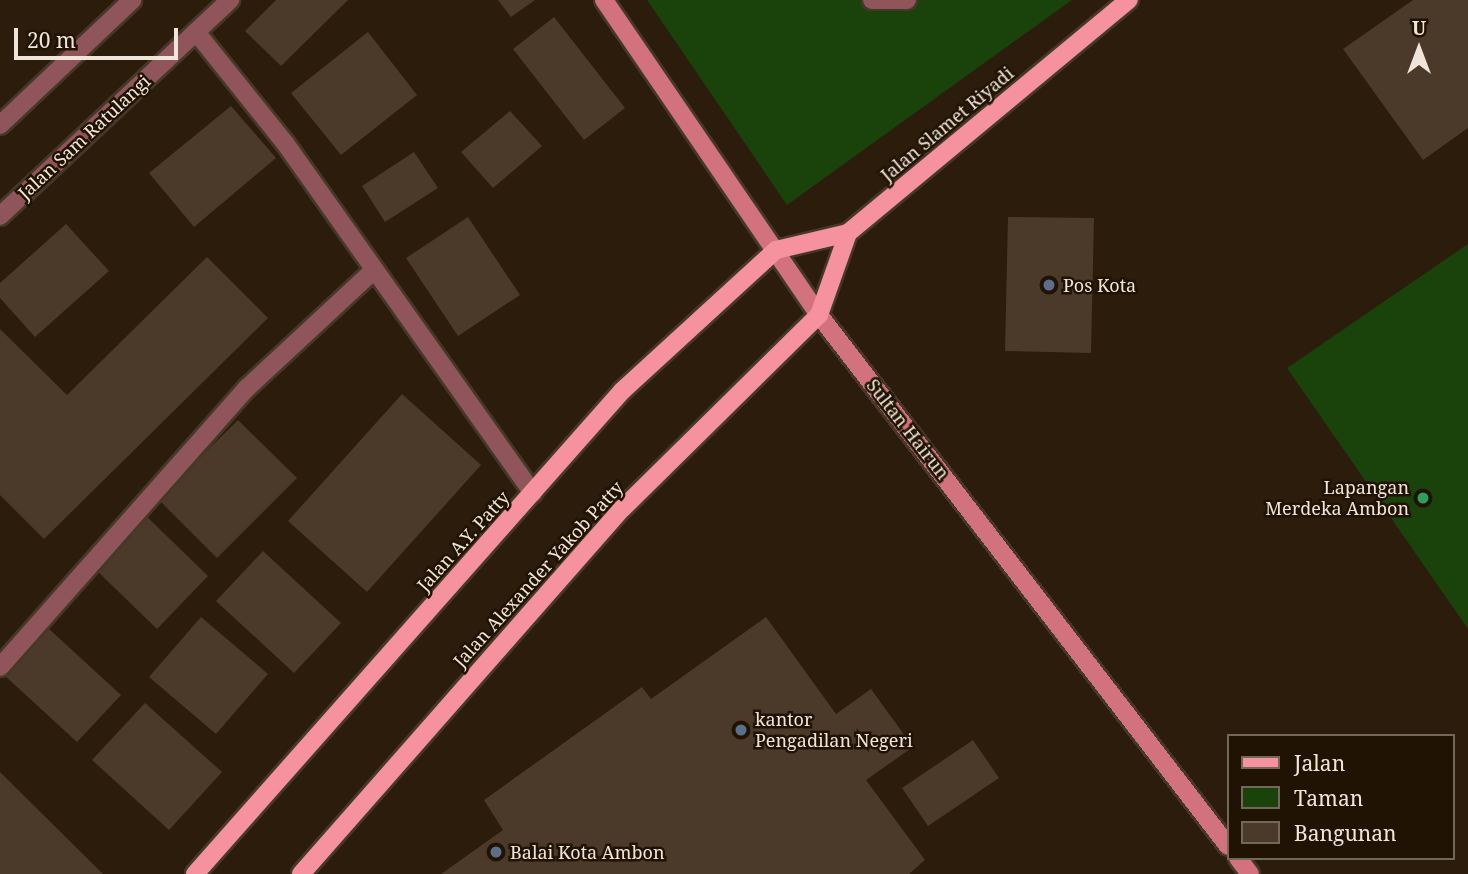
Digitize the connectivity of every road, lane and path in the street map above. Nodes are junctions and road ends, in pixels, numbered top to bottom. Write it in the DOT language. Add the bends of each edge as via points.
graph roads {
  1 [pos="132,0"];
  2 [pos="230,0"];
  3 [pos="604,0"];
  4 [pos="872,0"];
  5 [pos="907,0"];
  6 [pos="1129,0"];
  7 [pos="196,32"];
  8 [pos="0,125"];
  9 [pos="0,216"];
  10 [pos="848,233"];
  11 [pos="776,250"];
  12 [pos="373,271"];
  13 [pos="820,315"];
  14 [pos="533,493"];
  15 [pos="0,667"];
  16 [pos="1226,843"];
  17 [pos="195,874"];
  18 [pos="301,874"];
  1 -- 8 [label="street"];
  2 -- 7 [label="street, Jalan Sam Ratulangi"];
  3 -- 11 [label="street, Sultan Hairun"];
  4 -- 5 [label="street"];
  6 -- 10 [label="main road, Jalan Slamet Riyadi"];
  7 -- 9 [label="street, Jalan Sam Ratulangi"];
  7 -- 12 [label="street" via="285,143"];
  10 -- 11 [label="main road, Jalan Slamet Riyadi"];
  10 -- 13 [label="main road"];
  11 -- 13 [label="street, Sultan Hairun"];
  11 -- 14 [label="main road, Jalan A.Y. Patty" via="622,391"];
  12 -- 14 [label="street"];
  12 -- 15 [label="street" via="247,387"];
  13 -- 16 [label="street, Sultan Hairun"];
  13 -- 18 [label="main road, Jalan Alexander Yakob Patty" via="623,508"];
  14 -- 17 [label="main road, Jalan A.Y. Patty"];
}
